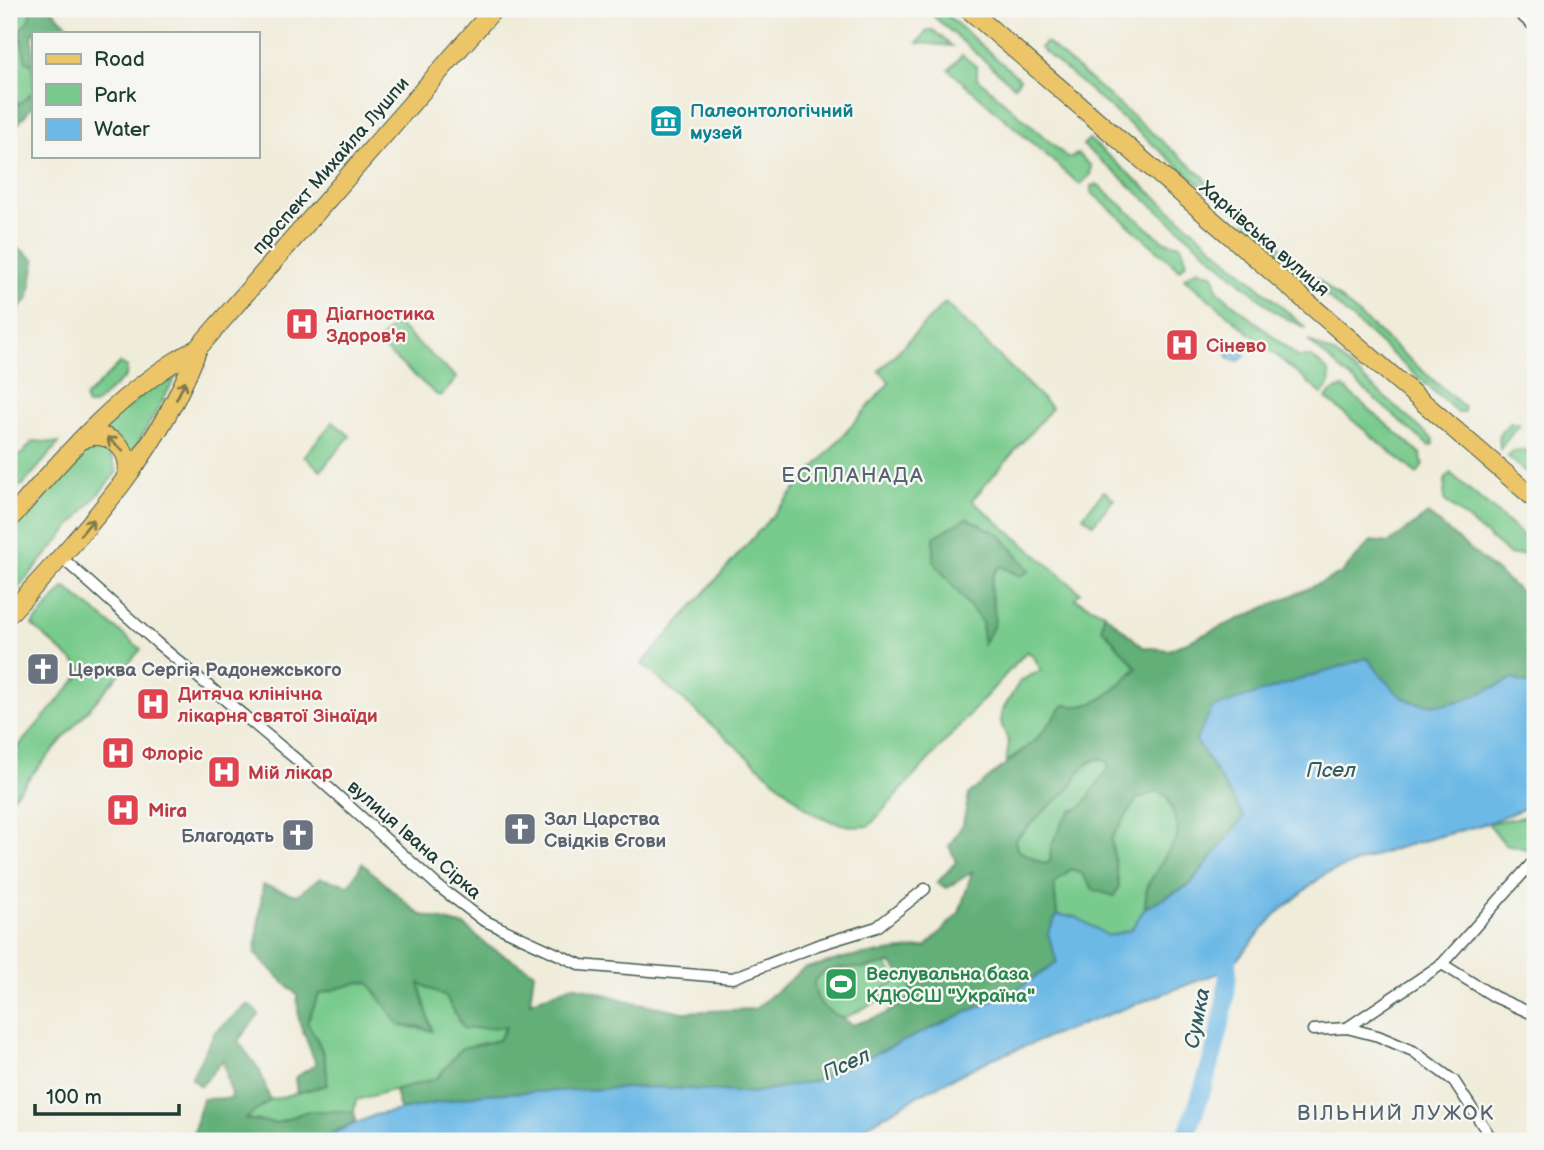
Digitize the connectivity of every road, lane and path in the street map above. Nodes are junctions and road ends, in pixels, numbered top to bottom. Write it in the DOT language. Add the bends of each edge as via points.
graph roads {
  1 [pos="494,9"];
  2 [pos="968,9"];
  3 [pos="1514,9"];
  4 [pos="1535,27"];
  5 [pos="198,348"];
  6 [pos="76,443"];
  7 [pos="124,482"];
  8 [pos="1535,499"];
  9 [pos="9,520"];
  10 [pos="61,556"];
  11 [pos="9,614"];
  12 [pos="1535,866"];
  13 [pos="925,889"];
  14 [pos="1442,964"];
  15 [pos="1535,1015"];
  16 [pos="1347,1028"];
  17 [pos="1313,1030"];
  18 [pos="1493,1141"];
  1 -- 5 [label="main road, проспект Михайла Лушпи"];
  2 -- 8 [label="main road, Харківська вулиця"];
  3 -- 4 [label="street"];
  5 -- 6 [label="main road, проспект Михайла Лушпи" via="142,382"];
  7 -- 5 [label="main road, проспект Михайла Лушпи, one-way" via="160,430"];
  7 -- 6 [label="main road, one-way" via="126,454 113,439 94,435"];
  6 -- 9 [label="main road, проспект Михайла Лушпи"];
  10 -- 7 [label="main road, проспект Михайла Лушпи, one-way"];
  10 -- 11 [label="main road, проспект Михайла Лушпи"];
  10 -- 13 [label="street, вулиця Івана Сірка" via="438,886 483,920 581,965 733,978 877,926"];
  12 -- 14 [label="street" via="1531,864"];
  14 -- 15 [label="street"];
  14 -- 16 [label="street"];
  16 -- 17 [label="street"];
  16 -- 18 [label="street" via="1413,1052 1454,1081"];
}
